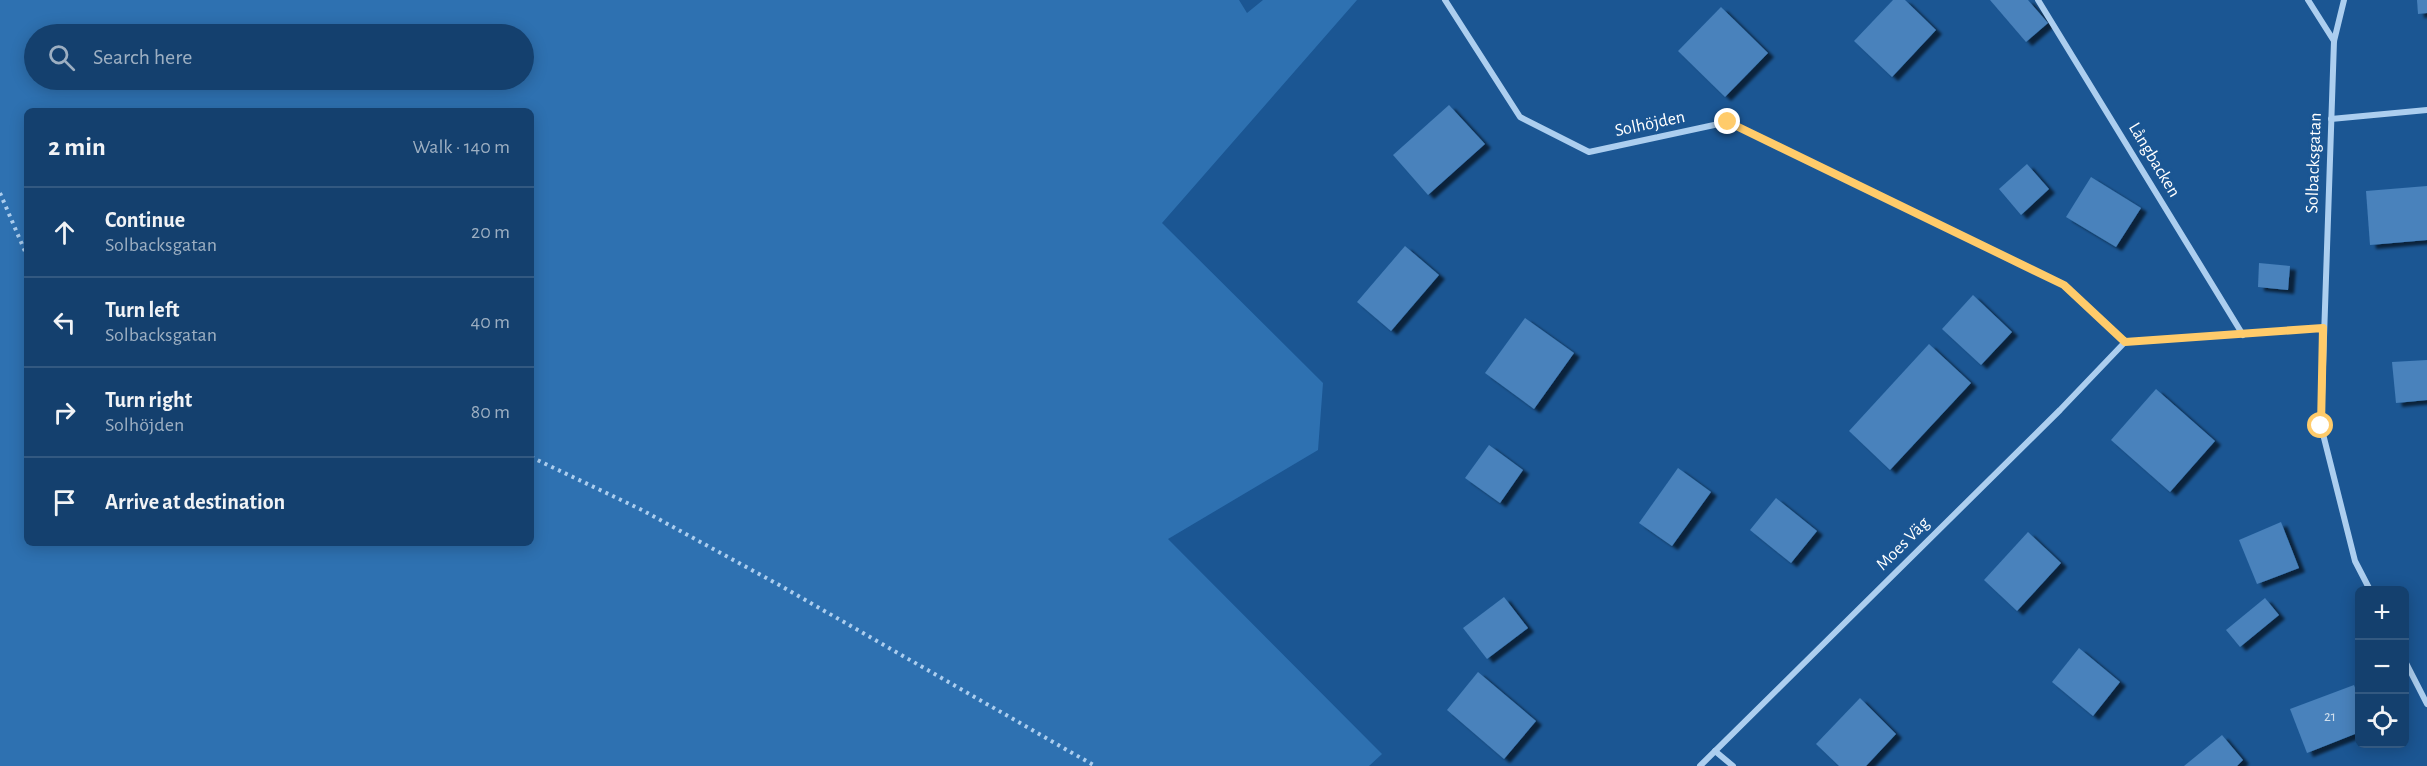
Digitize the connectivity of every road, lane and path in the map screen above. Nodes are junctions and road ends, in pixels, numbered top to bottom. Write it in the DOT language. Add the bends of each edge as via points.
graph roads {
  1 [pos="1445,0"];
  2 [pos="2038,0"];
  3 [pos="2308,0"];
  4 [pos="2344,0"];
  5 [pos="2334,41"];
  6 [pos="2427,110"];
  7 [pos="2331,119"];
  8 [pos="0,194"];
  9 [pos="24,249"];
  10 [pos="2323,328"];
  11 [pos="2243,335"];
  12 [pos="2125,342"];
  13 [pos="534,458"];
  14 [pos="2368,586"];
  15 [pos="2409,669"];
  16 [pos="2427,704"];
  17 [pos="1715,751"];
  18 [pos="1095,766"];
  19 [pos="1700,766"];
  20 [pos="1733,766"];
  1 -- 12 [label="street, Solhöjden" via="1520,117 1579,147 1589,152 1728,122 2064,285"];
  2 -- 11 [label="street, Långbacken"];
  3 -- 5 [label="street"];
  4 -- 5 [label="street, Solbacksgatan"];
  5 -- 7 [label="street, Solbacksgatan"];
  6 -- 7 [label="street"];
  7 -- 10 [label="street, Solbacksgatan"];
  8 -- 9 [label="path"];
  10 -- 11 [label="street"];
  10 -- 14 [label="street, Solbacksgatan" via="2321,426 2355,561"];
  11 -- 12 [label="street"];
  12 -- 17 [label="street, Moes Väg"];
  13 -- 18 [label="path" via="642,510 781,586"];
  15 -- 16 [label="street"];
  17 -- 19 [label="street, Moes Väg"];
  17 -- 20 [label="street"];
}
